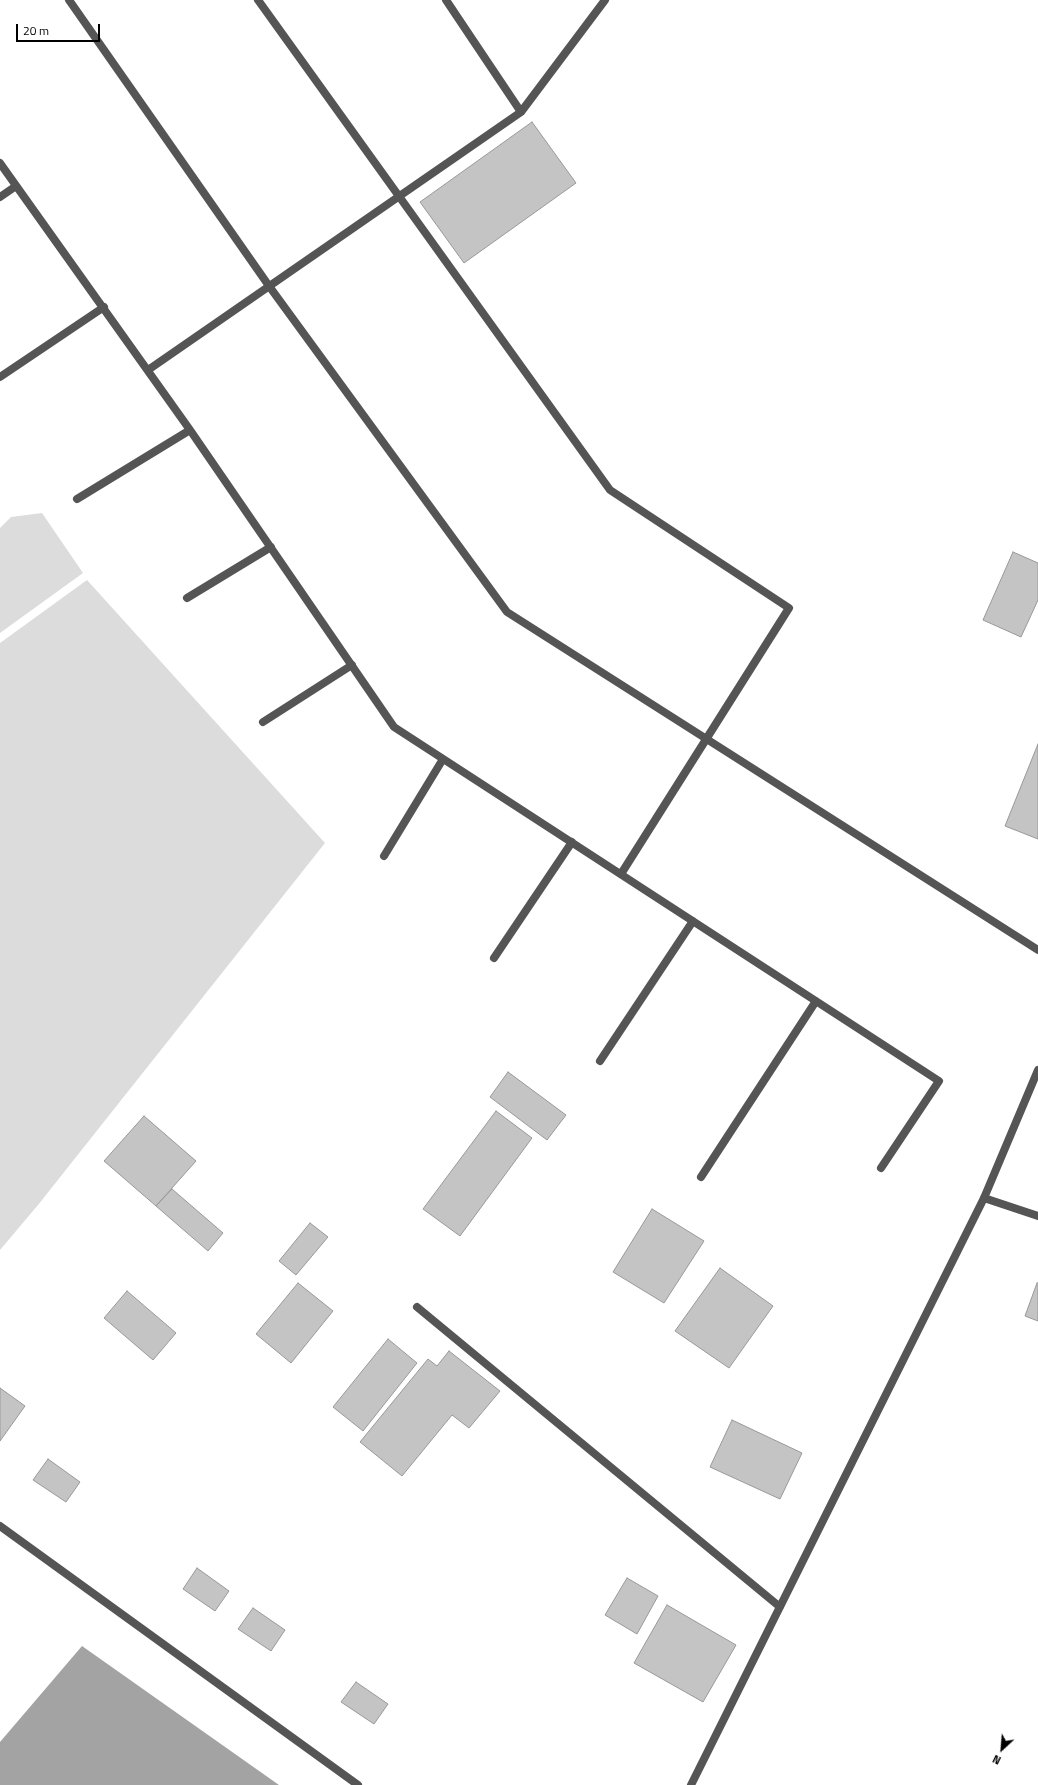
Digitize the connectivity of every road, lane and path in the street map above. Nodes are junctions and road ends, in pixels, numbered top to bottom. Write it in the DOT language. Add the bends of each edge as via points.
graph roads {
  1 [pos="69,0"];
  2 [pos="258,0"];
  3 [pos="446,0"];
  4 [pos="605,0"];
  5 [pos="521,112"];
  6 [pos="0,163"];
  7 [pos="16,186"];
  8 [pos="399,196"];
  9 [pos="0,197"];
  10 [pos="269,286"];
  11 [pos="104,307"];
  12 [pos="148,370"];
  13 [pos="0,377"];
  14 [pos="190,430"];
  15 [pos="77,499"];
  16 [pos="271,548"];
  17 [pos="187,598"];
  18 [pos="352,665"];
  19 [pos="263,722"];
  20 [pos="705,739"];
  21 [pos="443,759"];
  22 [pos="572,842"];
  23 [pos="384,856"];
  24 [pos="621,874"];
  25 [pos="693,921"];
  26 [pos="1038,950"];
  27 [pos="494,958"];
  28 [pos="816,1001"];
  29 [pos="600,1061"];
  30 [pos="1038,1070"];
  31 [pos="881,1168"];
  32 [pos="701,1177"];
  33 [pos="984,1198"];
  34 [pos="1038,1216"];
  35 [pos="417,1307"];
  36 [pos="0,1526"];
  37 [pos="780,1607"];
  38 [pos="358,1785"];
  39 [pos="691,1785"];
  1 -- 10 [label="street"];
  2 -- 8 [label="street"];
  3 -- 5 [label="street"];
  4 -- 5 [label="street"];
  5 -- 8 [label="street"];
  6 -- 7 [label="street"];
  7 -- 9 [label="street"];
  7 -- 11 [label="street"];
  8 -- 10 [label="street"];
  8 -- 20 [label="street" via="610,490 789,608"];
  10 -- 12 [label="street"];
  10 -- 20 [label="street" via="507,612"];
  11 -- 12 [label="street"];
  11 -- 13 [label="street"];
  12 -- 14 [label="street"];
  14 -- 15 [label="street"];
  14 -- 16 [label="street"];
  16 -- 17 [label="street"];
  16 -- 18 [label="street"];
  18 -- 19 [label="street"];
  18 -- 21 [label="street" via="394,727"];
  20 -- 24 [label="street"];
  20 -- 26 [label="street"];
  21 -- 22 [label="street"];
  21 -- 23 [label="street"];
  22 -- 24 [label="street"];
  22 -- 27 [label="street"];
  24 -- 25 [label="street"];
  25 -- 28 [label="street"];
  25 -- 29 [label="street"];
  28 -- 31 [label="street" via="939,1081"];
  28 -- 32 [label="street"];
  30 -- 33 [label="street"];
  33 -- 34 [label="street"];
  33 -- 37 [label="street"];
  35 -- 37 [label="street"];
  36 -- 38 [label="street"];
  37 -- 39 [label="street"];
}
